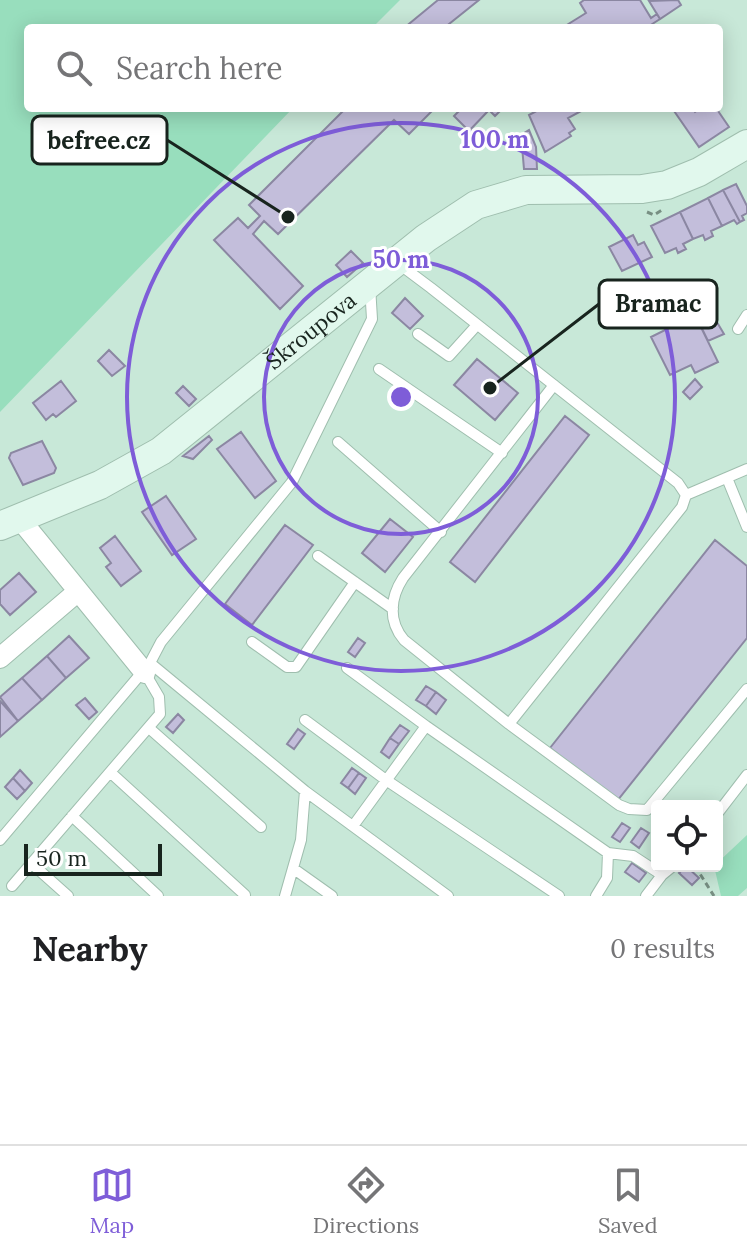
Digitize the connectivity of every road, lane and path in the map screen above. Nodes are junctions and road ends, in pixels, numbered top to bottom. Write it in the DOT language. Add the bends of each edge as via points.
graph roads {
  1 [pos="747,144"];
  2 [pos="397,262"];
  3 [pos="369,284"];
  4 [pos="747,315"];
  5 [pos="477,325"];
  6 [pos="738,329"];
  7 [pos="418,334"];
  8 [pos="379,369"];
  9 [pos="554,385"];
  10 [pos="338,442"];
  11 [pos="502,453"];
  12 [pos="747,469"];
  13 [pos="727,478"];
  14 [pos="686,495"];
  15 [pos="10,522"];
  16 [pos="747,527"];
  17 [pos="441,532"];
  18 [pos="318,556"];
  19 [pos="355,582"];
  20 [pos="76,593"];
  21 [pos="393,609"];
  22 [pos="252,642"];
  23 [pos="0,658"];
  24 [pos="147,668"];
  25 [pos="347,668"];
  26 [pos="747,689"];
  27 [pos="305,720"];
  28 [pos="509,724"];
  29 [pos="426,726"];
  30 [pos="149,728"];
  31 [pos="110,772"];
  32 [pos="747,775"];
  33 [pos="386,780"];
  34 [pos="305,791"];
  35 [pos="723,806"];
  36 [pos="72,816"];
  37 [pos="353,826"];
  38 [pos="261,827"];
  39 [pos="0,840"];
  40 [pos="608,853"];
  41 [pos="31,863"];
  42 [pos="294,869"];
  43 [pos="666,872"];
  44 [pos="699,872"];
  45 [pos="662,875"];
  46 [pos="12,886"];
  47 [pos="245,895"];
  48 [pos="68,896"];
  49 [pos="158,896"];
  50 [pos="285,896"];
  51 [pos="332,896"];
  52 [pos="448,896"];
  53 [pos="559,896"];
  54 [pos="596,896"];
  55 [pos="646,896"];
  56 [pos="714,896"];
  1 -- 2 [label="street, Škroupova" via="699,172 654,187 535,189 490,198 445,223"];
  2 -- 3 [label="street, Škroupova"];
  2 -- 5 [label="lane"];
  3 -- 15 [label="street, Škroupova" via="161,451 100,485"];
  3 -- 24 [label="lane" via="372,319 292,482 161,642"];
  4 -- 6 [label="lane"];
  5 -- 7 [label="lane" via="449,356"];
  5 -- 9 [label="lane"];
  8 -- 11 [label="lane"];
  9 -- 11 [label="lane"];
  9 -- 14 [label="lane" via="678,483"];
  10 -- 17 [label="lane"];
  11 -- 17 [label="lane"];
  12 -- 13 [label="lane"];
  13 -- 14 [label="lane"];
  13 -- 16 [label="lane"];
  14 -- 28 [label="lane" via="682,507"];
  15 -- 20 [label="street, Škroupova"];
  17 -- 21 [label="lane" via="403,578"];
  18 -- 19 [label="lane"];
  19 -- 21 [label="lane"];
  19 -- 22 [label="lane" via="296,667 287,667"];
  20 -- 23 [label="street"];
  20 -- 24 [label="street, Škroupova"];
  21 -- 28 [label="lane" via="395,628 404,640"];
  24 -- 30 [label="lane" via="161,708"];
  24 -- 34 [label="lane"];
  24 -- 39 [label="lane"];
  25 -- 29 [label="lane"];
  26 -- 28 [label="lane" via="647,810 619,805"];
  27 -- 33 [label="lane"];
  29 -- 33 [label="lane"];
  29 -- 40 [label="lane"];
  30 -- 31 [label="lane"];
  30 -- 38 [label="lane"];
  31 -- 36 [label="lane"];
  31 -- 47 [label="lane"];
  32 -- 35 [label="lane"];
  33 -- 37 [label="lane"];
  33 -- 53 [label="lane"];
  34 -- 37 [label="lane"];
  34 -- 42 [label="lane"];
  36 -- 41 [label="lane"];
  36 -- 49 [label="lane"];
  37 -- 52 [label="lane"];
  40 -- 45 [label="lane" via="633,856"];
  40 -- 54 [label="lane" via="607,878"];
  41 -- 46 [label="lane"];
  41 -- 48 [label="lane"];
  42 -- 50 [label="lane"];
  42 -- 51 [label="lane"];
  43 -- 45 [label="lane"];
  44 -- 56 [label="path"];
  45 -- 55 [label="lane"];
}
